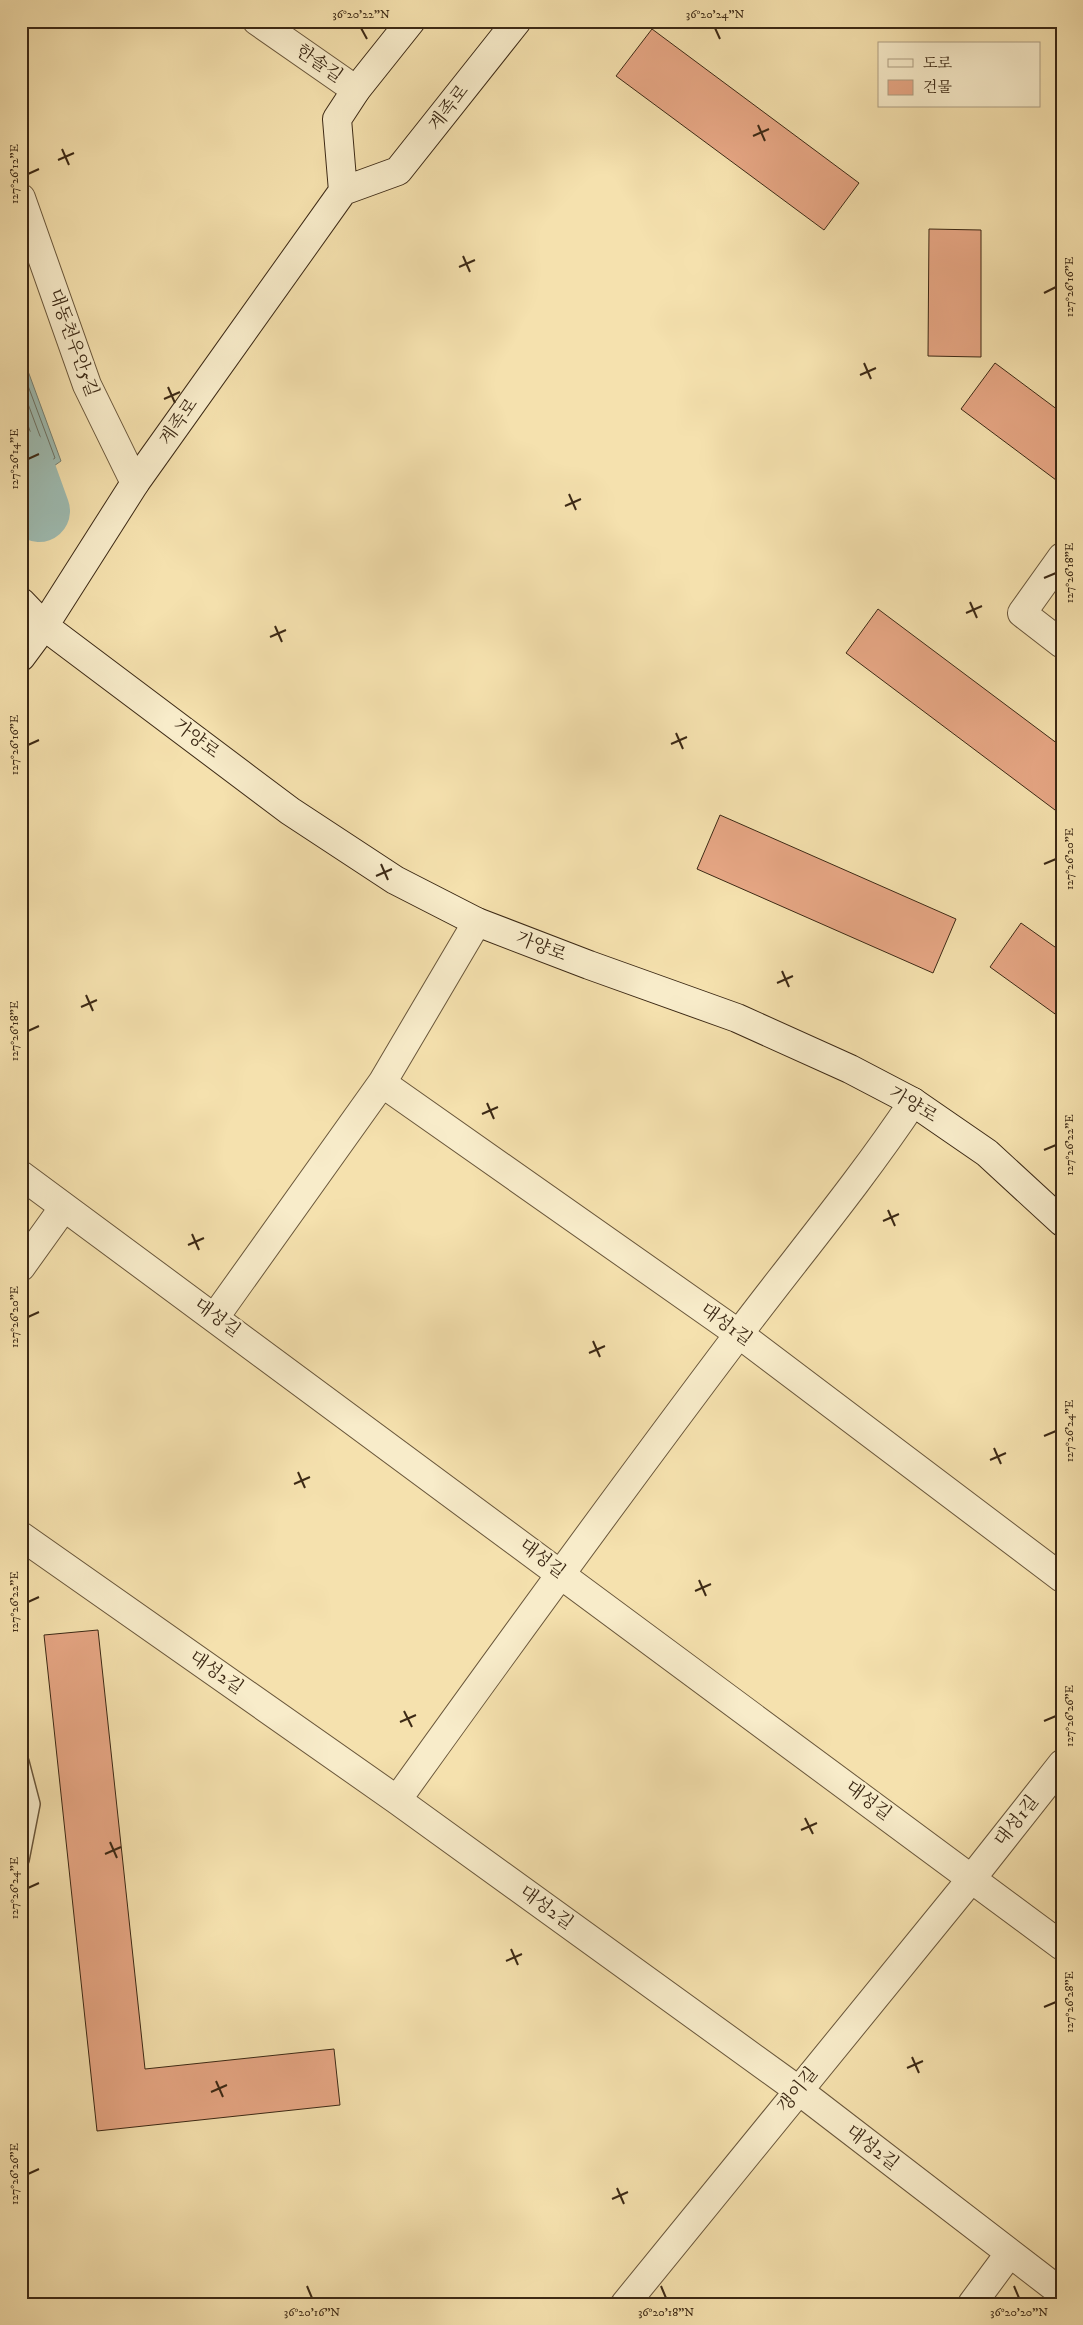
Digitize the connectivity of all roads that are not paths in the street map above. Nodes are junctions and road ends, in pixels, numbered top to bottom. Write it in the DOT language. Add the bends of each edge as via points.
graph roads {
  1 [pos="257,21"];
  2 [pos="411,21"];
  3 [pos="517,21"];
  4 [pos="356,90"];
  5 [pos="343,191"];
  6 [pos="21,198"];
  7 [pos="135,483"];
  8 [pos="1062,557"];
  9 [pos="21,602"];
  10 [pos="44,626"];
  11 [pos="1062,644"];
  12 [pos="21,657"];
  13 [pos="477,922"];
  14 [pos="382,1083"];
  15 [pos="913,1102"];
  16 [pos="21,1175"];
  17 [pos="64,1208"];
  18 [pos="1062,1222"];
  19 [pos="21,1267"];
  20 [pos="215,1317"];
  21 [pos="739,1334"];
  22 [pos="21,1536"];
  23 [pos="560,1573"];
  24 [pos="1062,1578"];
  25 [pos="21,1762"];
  26 [pos="1062,1764"];
  27 [pos="397,1800"];
  28 [pos="21,1860"];
  29 [pos="972,1878"];
  30 [pos="1062,1946"];
  31 [pos="798,2090"];
  32 [pos="1009,2254"];
  33 [pos="1062,2293"];
  34 [pos="625,2304"];
  35 [pos="972,2304"];
  1 -- 4 [label="street, 한솔길"];
  2 -- 4 [label="street"];
  3 -- 5 [label="street, 계족로" via="398,171"];
  4 -- 5 [label="street" via="337,119"];
  5 -- 7 [label="street, 계족로"];
  6 -- 7 [label="street, 대동천우안5길" via="87,385"];
  7 -- 10 [label="street, 계족로"];
  8 -- 11 [label="street" via="1022,613"];
  9 -- 10 [label="street, 가양로"];
  10 -- 12 [label="street, 계족로"];
  10 -- 13 [label="street, 가양로" via="290,811 395,880"];
  13 -- 14 [label="street"];
  13 -- 15 [label="street, 가양로" via="737,1018 850,1069"];
  14 -- 20 [label="street"];
  14 -- 21 [label="street, 대성1길"];
  15 -- 18 [label="street, 가양로" via="987,1153"];
  15 -- 21 [label="street"];
  16 -- 17 [label="street, 대성길"];
  17 -- 19 [label="street"];
  17 -- 20 [label="street, 대성길"];
  20 -- 23 [label="street, 대성길"];
  21 -- 23 [label="street"];
  21 -- 24 [label="street, 대성1길"];
  22 -- 27 [label="street, 대성2길"];
  23 -- 27 [label="street"];
  23 -- 29 [label="street, 대성길"];
  25 -- 28 [label="lane" via="32,1804"];
  26 -- 29 [label="street, 대성1길"];
  27 -- 31 [label="street, 대성2길"];
  29 -- 30 [label="street, 대성길"];
  29 -- 31 [label="street, 갱이길"];
  31 -- 32 [label="street, 대성2길"];
  31 -- 34 [label="street, 갱이길"];
  32 -- 33 [label="street, 대성2길"];
  32 -- 35 [label="street"];
}
